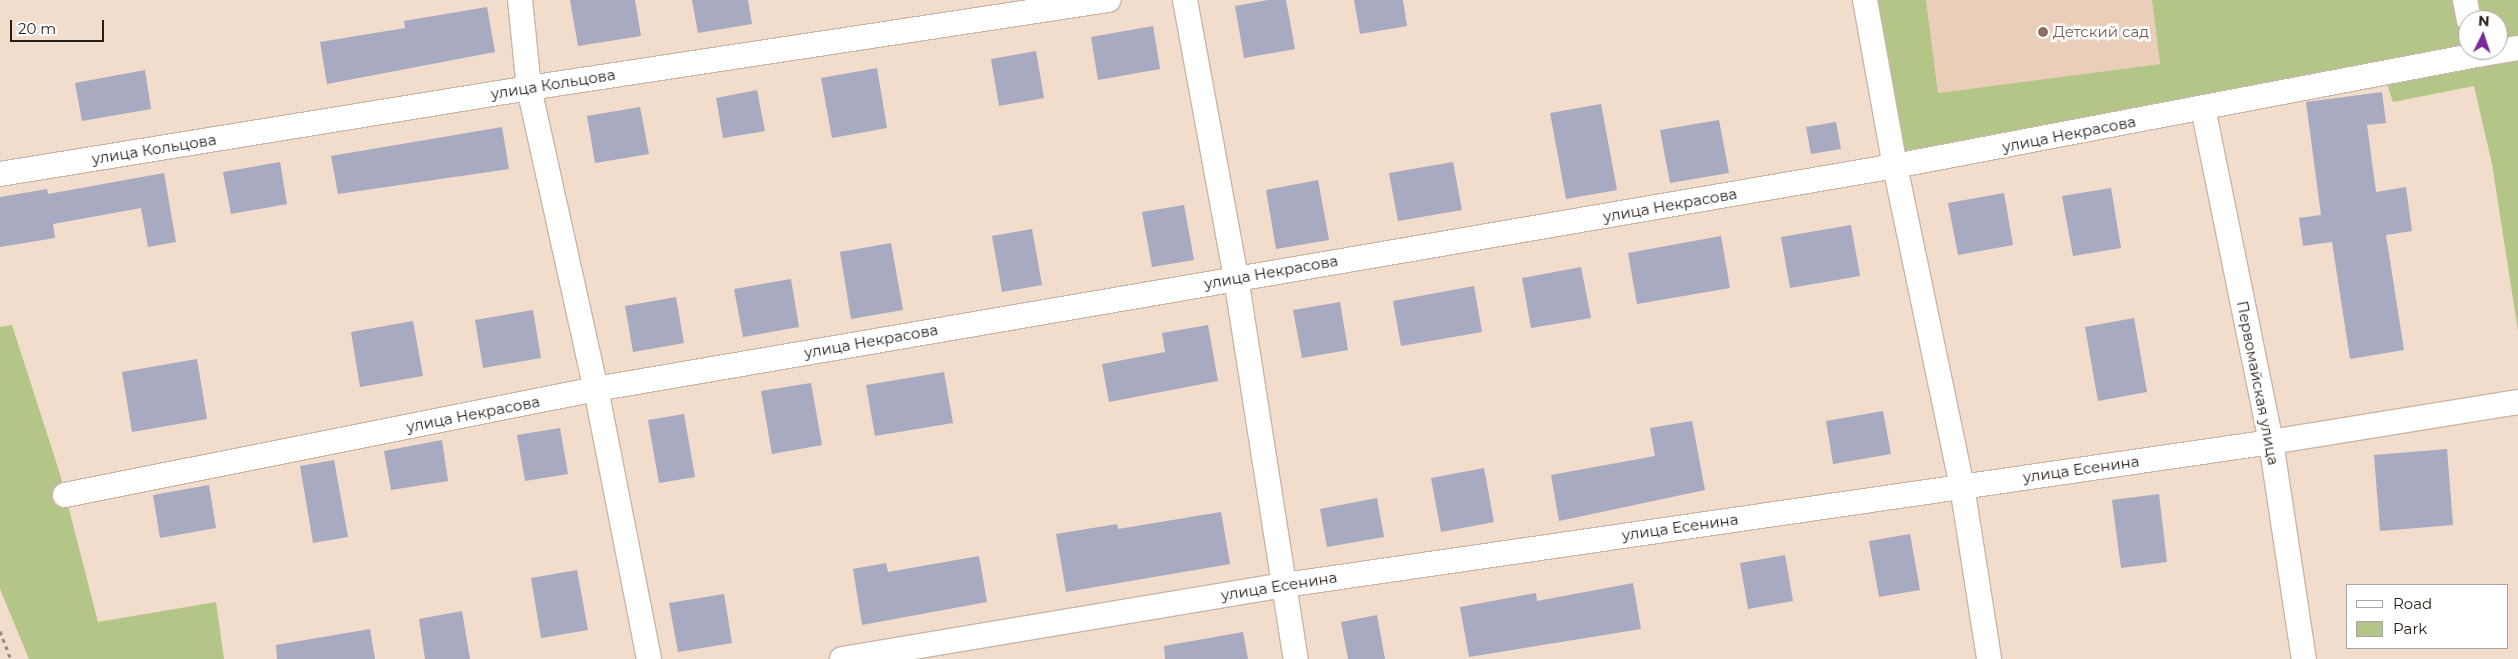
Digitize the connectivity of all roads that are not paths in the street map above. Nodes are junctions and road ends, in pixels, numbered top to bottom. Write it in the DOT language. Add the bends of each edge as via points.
graph roads {
  1 [pos="520,0"];
  2 [pos="1108,0"];
  3 [pos="1185,0"];
  4 [pos="1866,0"];
  5 [pos="2458,57"];
  6 [pos="529,88"];
  7 [pos="2203,108"];
  8 [pos="1895,166"];
  9 [pos="0,174"];
  10 [pos="1236,278"];
  11 [pos="596,389"];
  12 [pos="2518,402"];
  13 [pos="2271,442"];
  14 [pos="1962,486"];
  15 [pos="65,495"];
  16 [pos="1285,585"];
  17 [pos="649,659"];
  18 [pos="842,659"];
  19 [pos="1296,659"];
  20 [pos="1989,659"];
  21 [pos="2304,659"];
  1 -- 6 [label="street"];
  2 -- 6 [label="street, улица Кольцова"];
  3 -- 10 [label="street"];
  4 -- 8 [label="street"];
  5 -- 7 [label="street, улица Некрасова"];
  6 -- 9 [label="street, улица Кольцова"];
  6 -- 11 [label="street"];
  7 -- 8 [label="street, улица Некрасова"];
  7 -- 13 [label="street, Первомайская улица"];
  8 -- 10 [label="street, улица Некрасова"];
  8 -- 14 [label="street"];
  10 -- 11 [label="street, улица Некрасова"];
  10 -- 16 [label="street"];
  11 -- 15 [label="street, улица Некрасова"];
  11 -- 17 [label="street"];
  12 -- 13 [label="street, улица Есенина"];
  13 -- 14 [label="street, улица Есенина"];
  13 -- 21 [label="street, Первомайская улица"];
  14 -- 16 [label="street, улица Есенина"];
  14 -- 20 [label="street"];
  16 -- 18 [label="street, улица Есенина"];
  16 -- 19 [label="street"];
}
